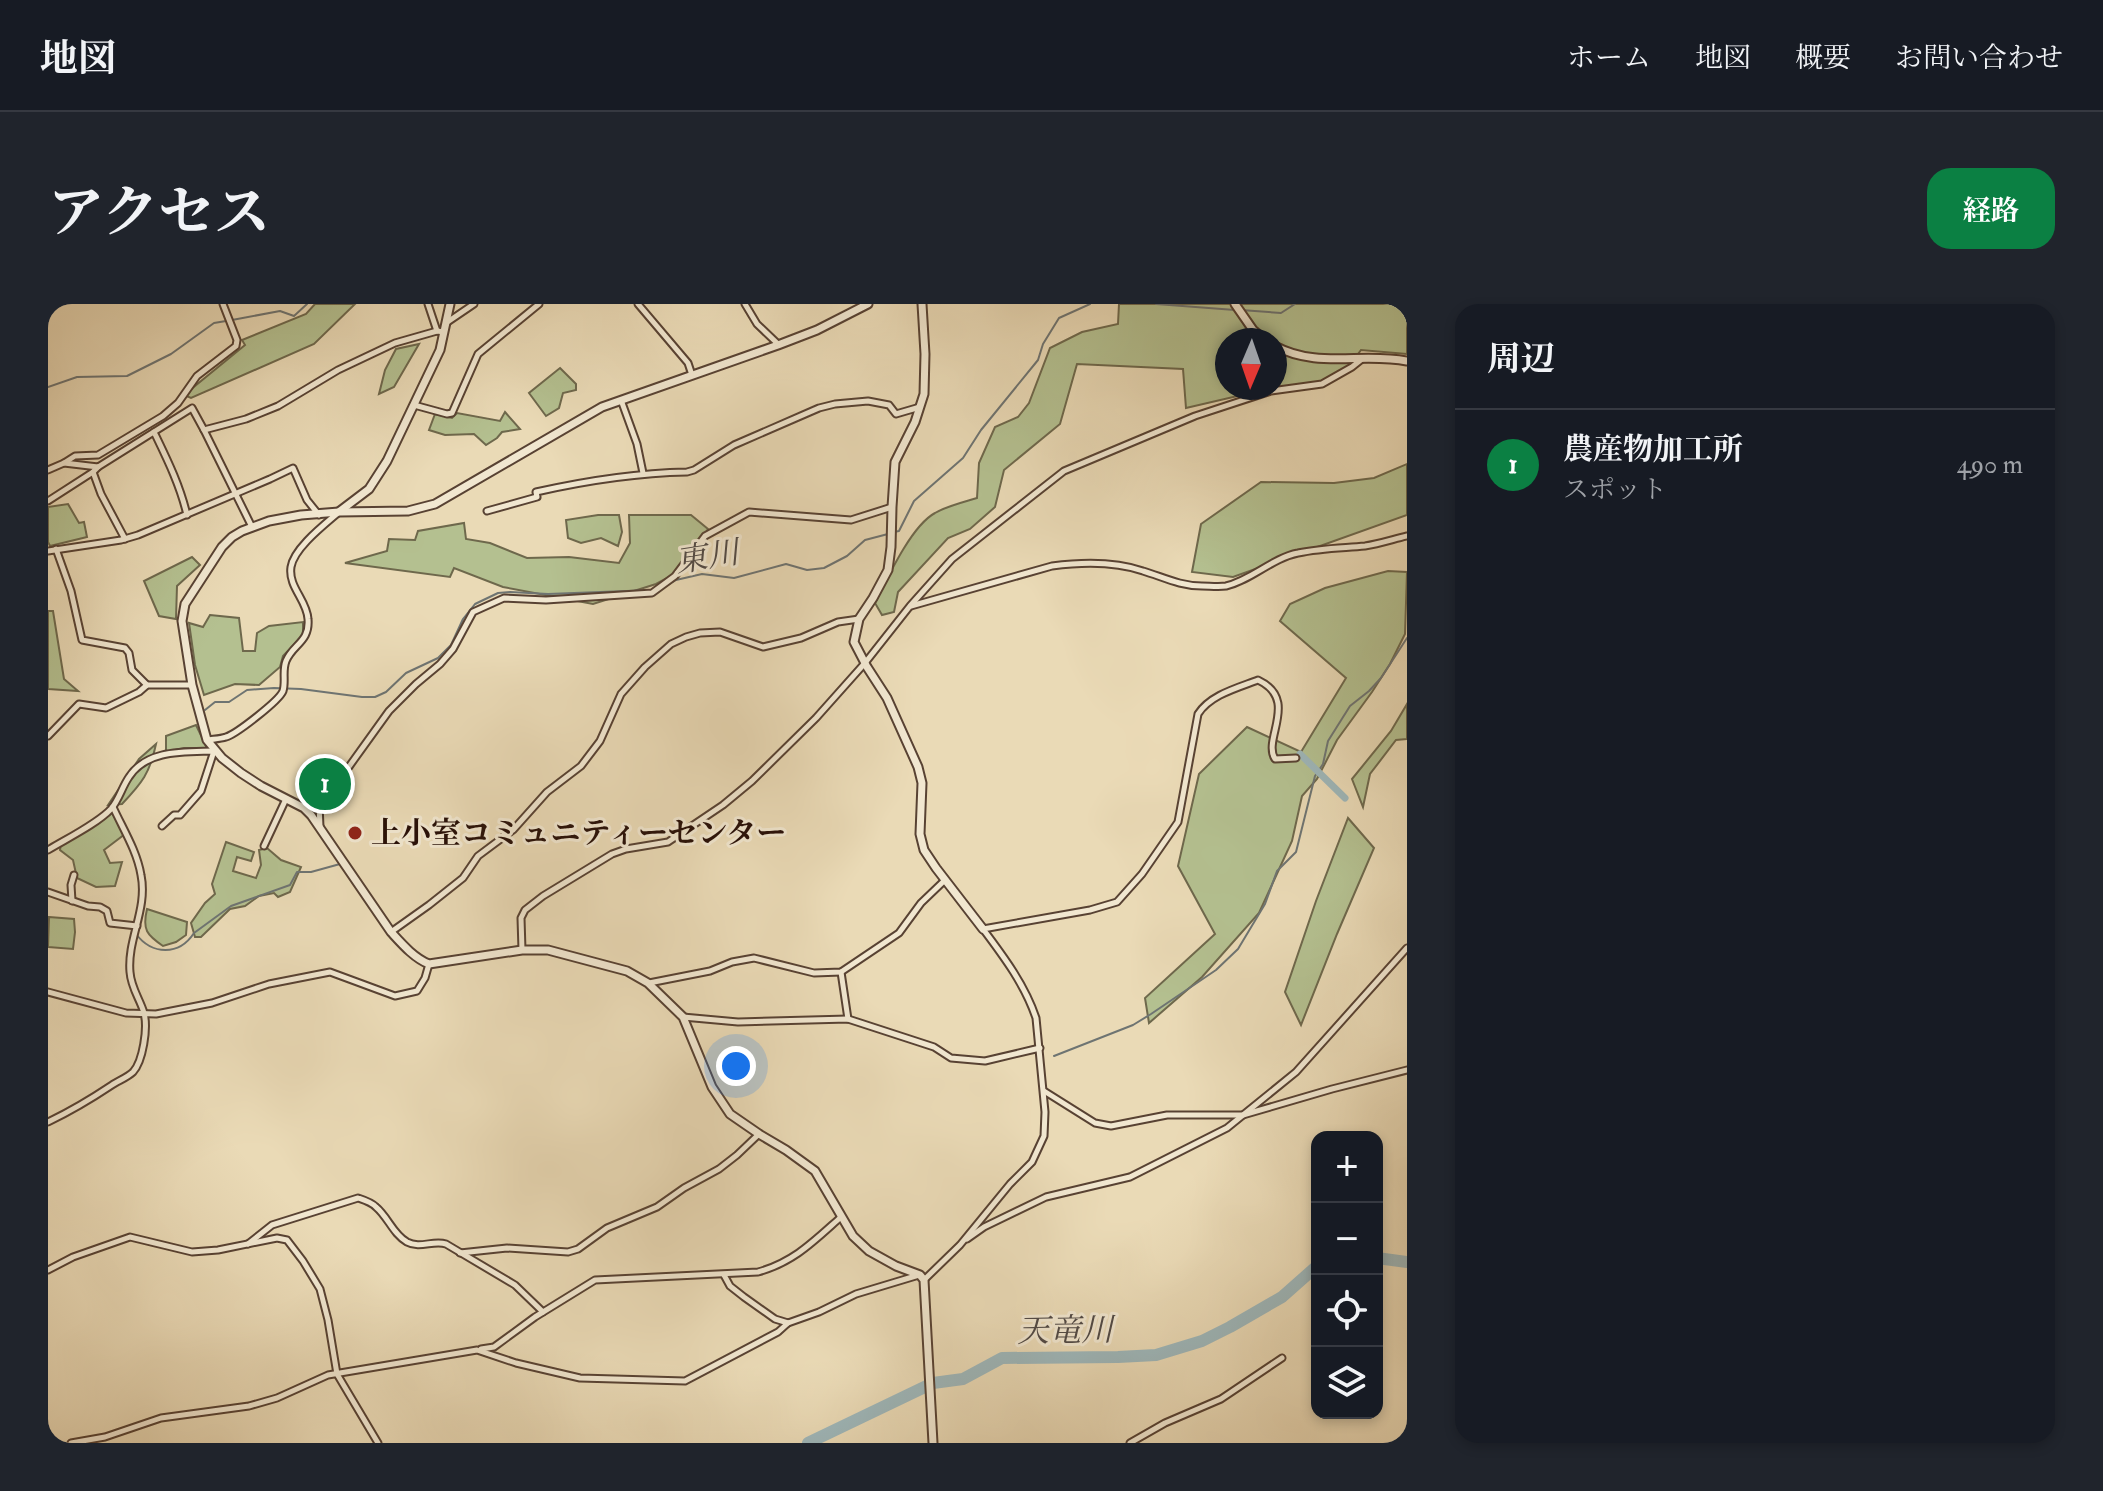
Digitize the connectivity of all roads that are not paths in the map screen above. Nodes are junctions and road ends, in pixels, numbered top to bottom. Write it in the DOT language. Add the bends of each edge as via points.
graph roads {
  1 [pos="223,304"];
  2 [pos="428,304"];
  3 [pos="450,304"];
  4 [pos="474,304"];
  5 [pos="539,304"];
  6 [pos="638,304"];
  7 [pos="745,304"];
  8 [pos="868,304"];
  9 [pos="922,304"];
  10 [pos="1235,304"];
  11 [pos="1252,328"];
  12 [pos="443,329"];
  13 [pos="778,345"];
  14 [pos="1287,351"];
  15 [pos="1362,359"];
  16 [pos="1407,361"];
  17 [pos="693,376"];
  18 [pos="621,400"];
  19 [pos="414,405"];
  20 [pos="921,407"];
  21 [pos="204,430"];
  22 [pos="154,432"];
  23 [pos="64,463"];
  24 [pos="95,469"];
  25 [pos="48,470"];
  26 [pos="643,473"];
  27 [pos="236,493"];
  28 [pos="48,501"];
  29 [pos="892,507"];
  30 [pos="487,511"];
  31 [pos="339,512"];
  32 [pos="187,515"];
  33 [pos="319,515"];
  34 [pos="252,527"];
  35 [pos="1407,536"];
  36 [pos="125,539"];
  37 [pos="56,549"];
  38 [pos="48,551"];
  39 [pos="910,606"];
  40 [pos="859,619"];
  41 [pos="865,663"];
  42 [pos="147,685"];
  43 [pos="192,685"];
  44 [pos="48,736"];
  45 [pos="207,740"];
  46 [pos="214,751"];
  47 [pos="1296,758"];
  48 [pos="287,798"];
  49 [pos="113,807"];
  50 [pos="162,826"];
  51 [pos="320,827"];
  52 [pos="264,846"];
  53 [pos="48,850"];
  54 [pos="74,875"];
  55 [pos="945,880"];
  56 [pos="48,892"];
  57 [pos="72,901"];
  58 [pos="137,926"];
  59 [pos="983,929"];
  60 [pos="391,932"];
  61 [pos="1407,948"];
  62 [pos="522,950"];
  63 [pos="429,964"];
  64 [pos="841,972"];
  65 [pos="648,983"];
  66 [pos="48,992"];
  67 [pos="144,1013"];
  68 [pos="683,1017"];
  69 [pos="848,1019"];
  70 [pos="1040,1048"];
  71 [pos="1407,1070"];
  72 [pos="1043,1091"];
  73 [pos="1243,1115"];
  74 [pos="48,1122"];
  75 [pos="759,1134"];
  76 [pos="841,1217"];
  77 [pos="247,1245"];
  78 [pos="960,1245"];
  79 [pos="458,1253"];
  80 [pos="48,1270"];
  81 [pos="724,1274"];
  82 [pos="922,1278"];
  83 [pos="543,1312"];
  84 [pos="788,1323"];
  85 [pos="477,1350"];
  86 [pos="1282,1358"];
  87 [pos="337,1374"];
  88 [pos="71,1443"];
  89 [pos="378,1443"];
  90 [pos="933,1443"];
  91 [pos="1130,1443"];
  1 -- 23 [label="street" via="236,346 197,376 163,416 98,455 75,456"];
  2 -- 12 [label="street"];
  3 -- 12 [label="street"];
  4 -- 12 [label="street"];
  5 -- 19 [label="street" via="478,354 452,413"];
  6 -- 17 [label="street"];
  7 -- 13 [label="street"];
  8 -- 13 [label="street"];
  9 -- 20 [label="street"];
  10 -- 11 [label="street"];
  12 -- 19 [label="street" via="440,350"];
  12 -- 21 [label="street" via="395,343 278,406"];
  13 -- 17 [label="street"];
  14 -- 15 [label="street" via="1320,360"];
  15 -- 16 [label="street"];
  15 -- 39 [label="street" via="1322,384 1271,391 1195,416 1064,471 952,559"];
  17 -- 18 [label="street"];
  18 -- 26 [label="street"];
  18 -- 31 [label="street" via="435,504 408,511"];
  19 -- 31 [label="street" via="379,475"];
  20 -- 26 [label="street" via="896,414 885,403 835,404 734,445 694,470"];
  20 -- 29 [label="street" via="895,462"];
  21 -- 22 [label="street" via="192,408"];
  21 -- 27 [label="street"];
  22 -- 24 [label="street"];
  22 -- 32 [label="street"];
  23 -- 24 [label="street"];
  23 -- 25 [label="street"];
  24 -- 28 [label="street"];
  24 -- 36 [label="street" via="101,494"];
  26 -- 30 [label="street" via="536,492 537,497"];
  27 -- 32 [label="street"];
  27 -- 33 [label="street" via="293,468"];
  27 -- 34 [label="street"];
  29 -- 40 [label="street" via="888,570"];
  29 -- 51 [label="street" via="851,520 749,512 705,536 675,576 652,593 504,598 473,612 453,649 389,711 319,804"];
  31 -- 33 [label="street"];
  31 -- 45 [label="street" via="295,554 291,580 308,619 306,636 287,659 282,695 227,737"];
  32 -- 36 [label="street"];
  33 -- 34 [label="street"];
  34 -- 43 [label="street" via="222,547 185,604 182,621"];
  35 -- 39 [label="street" via="1283,557 1226,586 1184,584 1141,570 1076,563"];
  36 -- 37 [label="street"];
  37 -- 38 [label="street"];
  37 -- 42 [label="street" via="82,640 125,648 132,670"];
  39 -- 41 [label="street"];
  40 -- 41 [label="street" via="854,642"];
  40 -- 60 [label="street" via="763,647 720,632 671,644 621,694 600,741 581,766 478,856 463,878"];
  41 -- 55 [label="street" via="918,767 920,834 924,850"];
  41 -- 62 [label="street" via="816,718 723,805 668,842 612,854 525,910"];
  42 -- 43 [label="street"];
  42 -- 44 [label="street" via="106,708 79,704"];
  43 -- 45 [label="street"];
  45 -- 46 [label="street"];
  46 -- 48 [label="street"];
  46 -- 49 [label="street" via="149,758 130,775"];
  46 -- 50 [label="street" via="201,791"];
  47 -- 59 [label="street" via="1279,760 1271,754 1278,705 1261,681 1216,697 1198,714 1178,822 1117,902"];
  48 -- 51 [label="street"];
  48 -- 52 [label="street"];
  49 -- 53 [label="street"];
  49 -- 58 [label="street" via="142,877"];
  51 -- 60 [label="street"];
  54 -- 57 [label="street"];
  55 -- 59 [label="street"];
  55 -- 64 [label="street" via="899,933"];
  56 -- 57 [label="street"];
  57 -- 58 [label="street" via="107,911 110,923"];
  58 -- 67 [label="street" via="130,972"];
  59 -- 70 [label="street" via="1031,1004"];
  60 -- 63 [label="street"];
  61 -- 73 [label="street" via="1296,1072"];
  62 -- 63 [label="street"];
  62 -- 65 [label="street" via="588,959"];
  63 -- 67 [label="street" via="417,991 395,996 330,972 176,1011"];
  64 -- 65 [label="street" via="814,973 754,958"];
  64 -- 69 [label="street"];
  65 -- 68 [label="street"];
  66 -- 67 [label="street"];
  67 -- 74 [label="street" via="143,1049 134,1071"];
  68 -- 69 [label="street" via="738,1022"];
  68 -- 75 [label="street" via="712,1087 730,1114"];
  69 -- 70 [label="street" via="934,1047 951,1058 985,1061"];
  70 -- 72 [label="street"];
  71 -- 73 [label="street"];
  72 -- 73 [label="street" via="1095,1123 1111,1126 1167,1115"];
  72 -- 78 [label="street" via="1044,1136 1032,1162"];
  73 -- 78 [label="street" via="1152,1168 1046,1197 984,1227"];
  75 -- 76 [label="street" via="815,1171"];
  75 -- 79 [label="street" via="719,1169 578,1249"];
  76 -- 81 [label="street" via="797,1256 775,1267"];
  76 -- 82 [label="street" via="869,1251"];
  77 -- 79 [label="street" via="272,1225 358,1198 378,1208 411,1244 438,1242"];
  77 -- 80 [label="street" via="192,1252 130,1237"];
  77 -- 87 [label="street" via="287,1240 303,1261 320,1289"];
  78 -- 82 [label="street"];
  79 -- 83 [label="street" via="515,1285"];
  81 -- 83 [label="street" via="595,1280"];
  81 -- 84 [label="street" via="744,1297"];
  82 -- 84 [label="street" via="856,1294"];
  82 -- 90 [label="street"];
  83 -- 85 [label="street" via="494,1347"];
  84 -- 85 [label="street" via="685,1381 580,1378"];
  85 -- 87 [label="street"];
  86 -- 91 [label="street" via="1221,1399"];
  87 -- 88 [label="street" via="249,1406 161,1418"];
  87 -- 89 [label="street"];
}
